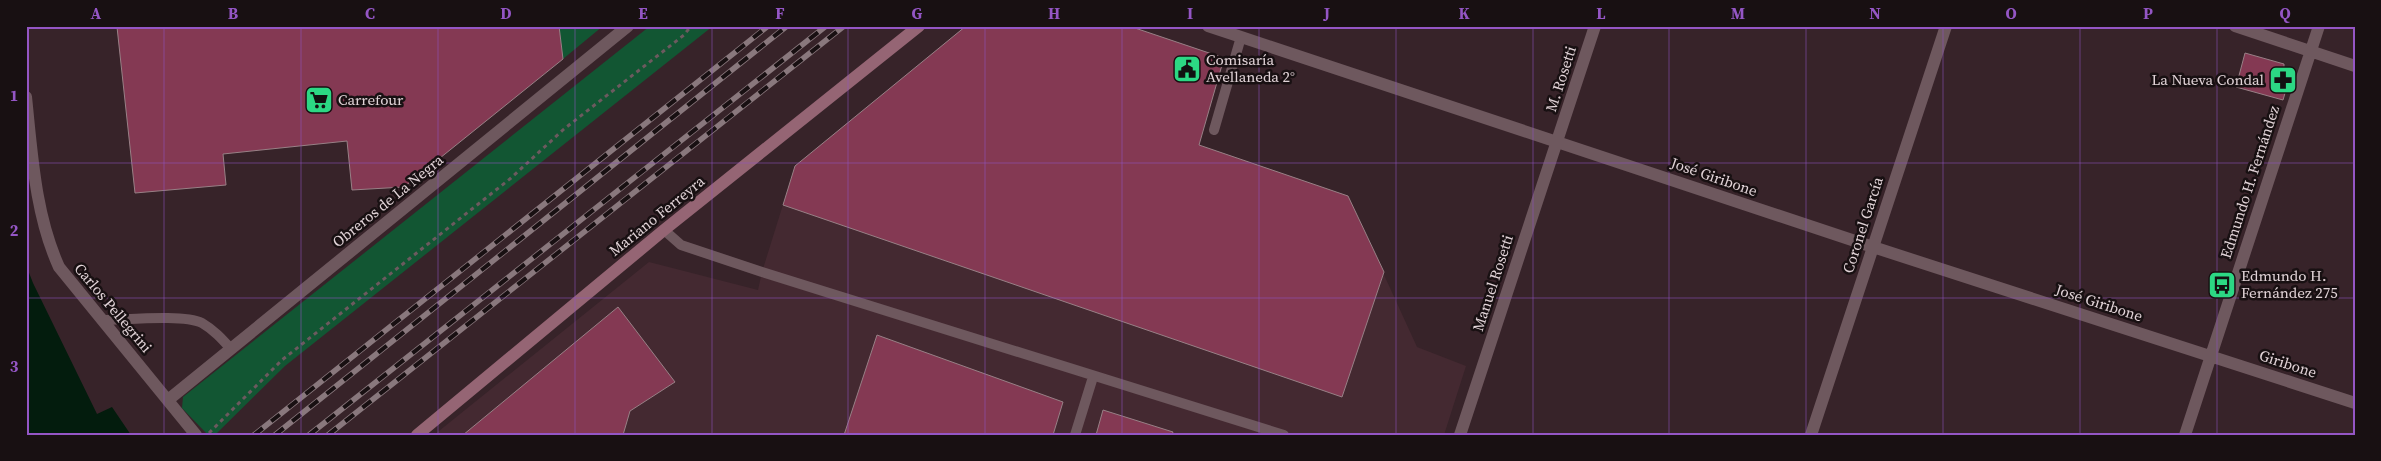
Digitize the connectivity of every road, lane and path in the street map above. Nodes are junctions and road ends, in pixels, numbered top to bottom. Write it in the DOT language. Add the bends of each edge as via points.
graph roads {
  1 [pos="628,26"];
  2 [pos="691,26"];
  3 [pos="919,26"];
  4 [pos="1208,26"];
  5 [pos="1595,26"];
  6 [pos="1946,26"];
  7 [pos="2235,26"];
  8 [pos="2319,26"];
  9 [pos="1243,32"];
  10 [pos="2311,51"];
  11 [pos="2355,66"];
  12 [pos="26,97"];
  13 [pos="1214,130"];
  14 [pos="1557,141"];
  15 [pos="664,230"];
  16 [pos="1873,247"];
  17 [pos="103,320"];
  18 [pos="231,350"];
  19 [pos="2211,356"];
  20 [pos="1093,377"];
  21 [pos="168,400"];
  22 [pos="2355,403"];
  23 [pos="196,435"];
  24 [pos="208,435"];
  25 [pos="418,435"];
  26 [pos="1075,435"];
  27 [pos="1284,435"];
  28 [pos="1460,435"];
  29 [pos="1811,435"];
  30 [pos="2185,435"];
  1 -- 18 [label="street, Obreros de La Negra"];
  2 -- 24 [label="path" via="684,35 564,129 511,178 282,360"];
  3 -- 15 [label="street, Mariano Ferreyra"];
  4 -- 9 [label="street, José Giribone"];
  5 -- 14 [label="street, M. Rosetti"];
  6 -- 16 [label="street, Coronel García"];
  7 -- 10 [label="street"];
  8 -- 10 [label="street, Edmundo H. Fernández"];
  9 -- 13 [label="lane"];
  9 -- 14 [label="street, José Giribone"];
  10 -- 11 [label="street"];
  10 -- 19 [label="street, Edmundo H. Fernández"];
  12 -- 17 [label="street, Carlos Pellegrini" via="34,179 53,254 65,277"];
  14 -- 16 [label="street, José Giribone"];
  14 -- 28 [label="street, Manuel Rosetti"];
  15 -- 20 [label="lane" via="681,245"];
  15 -- 25 [label="street, Mariano Ferreyra"];
  16 -- 19 [label="street, José Giribone"];
  16 -- 29 [label="street, Coronel García"];
  17 -- 18 [label="lane" via="200,322 217,333"];
  17 -- 21 [label="street, Carlos Pellegrini"];
  18 -- 21 [label="street, Obreros de La Negra"];
  19 -- 22 [label="street, Giribone"];
  19 -- 30 [label="street, Edmundo H. Fernández"];
  20 -- 26 [label="lane"];
  20 -- 27 [label="lane"];
  21 -- 23 [label="street, Carlos Pellegrini"];
}
